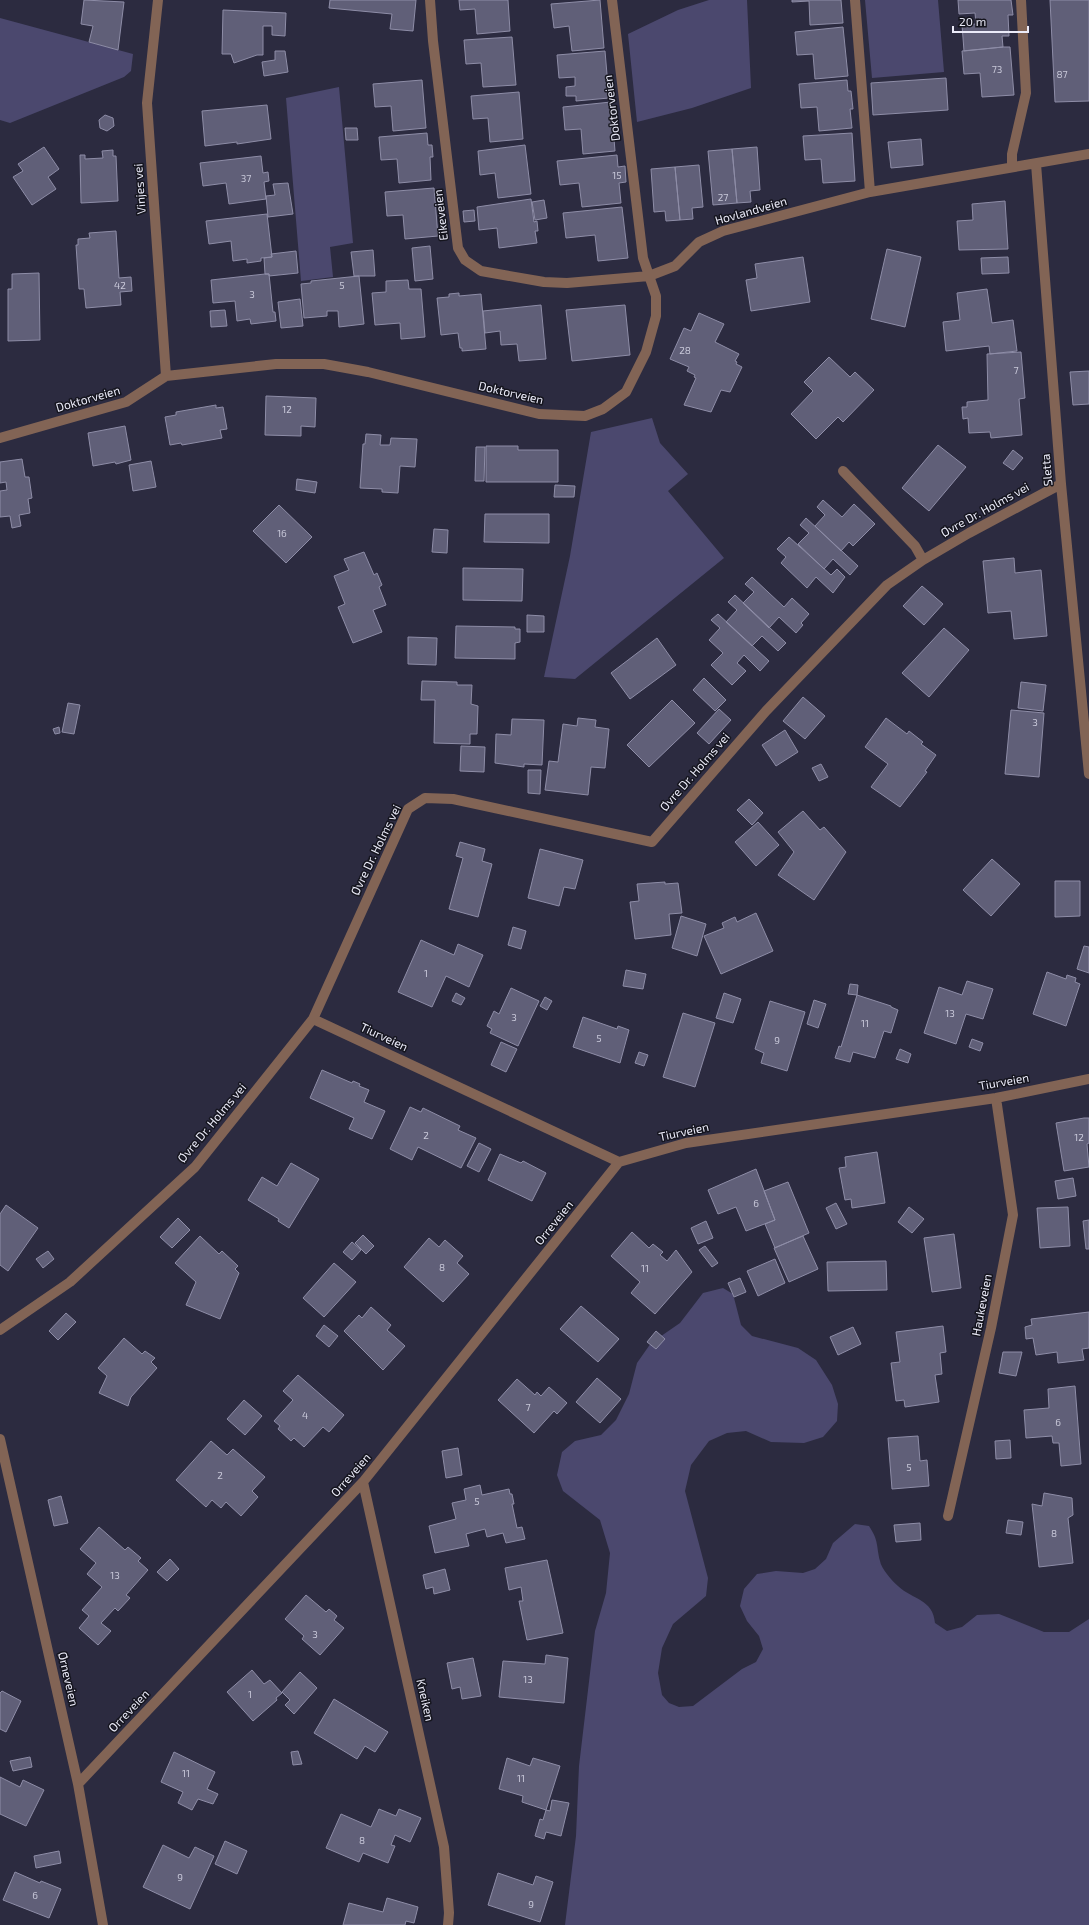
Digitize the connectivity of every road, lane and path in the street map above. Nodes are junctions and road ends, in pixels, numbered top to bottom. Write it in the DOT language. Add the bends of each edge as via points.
graph roads {
  1 [pos="158,0"];
  2 [pos="430,0"];
  3 [pos="612,0"];
  4 [pos="854,0"];
  5 [pos="1022,0"];
  6 [pos="1089,154"];
  7 [pos="1036,164"];
  8 [pos="1012,167"];
  9 [pos="870,192"];
  10 [pos="649,276"];
  11 [pos="166,376"];
  12 [pos="0,438"];
  13 [pos="842,471"];
  14 [pos="1061,484"];
  15 [pos="923,560"];
  16 [pos="1089,774"];
  17 [pos="313,1019"];
  18 [pos="1089,1079"];
  19 [pos="996,1098"];
  20 [pos="619,1162"];
  21 [pos="0,1330"];
  22 [pos="0,1439"];
  23 [pos="363,1482"];
  24 [pos="948,1516"];
  25 [pos="78,1784"];
  26 [pos="103,1925"];
  27 [pos="448,1925"];
  1 -- 11 [label="street, Vinjes vei" via="147,103"];
  2 -- 10 [label="street, Eikeveien" via="458,248 465,260 481,271 544,282 567,284"];
  3 -- 10 [label="street, Doktorveien" via="643,258"];
  4 -- 9 [label="street"];
  5 -- 8 [label="street" via="1026,93 1012,154"];
  6 -- 7 [label="street, Hovlandveien"];
  7 -- 8 [label="street, Hovlandveien"];
  7 -- 14 [label="street, Sletta"];
  8 -- 9 [label="street, Hovlandveien"];
  9 -- 10 [label="street, Hovlandveien" via="723,231 699,242 675,266"];
  10 -- 11 [label="street, Doktorveien" via="656,296 656,316 646,352 626,392 603,409 585,416 539,414 368,372 324,364 276,364"];
  11 -- 12 [label="street, Doktorveien" via="126,402"];
  13 -- 15 [label="street" via="915,546"];
  14 -- 15 [label="street, Øvre Dr. Holms vei"];
  14 -- 16 [label="street, Sletta"];
  15 -- 17 [label="street, Øvre Dr. Holms vei" via="887,584 766,710 652,842 453,799 425,798 408,809"];
  17 -- 20 [label="street, Tiurveien"];
  17 -- 21 [label="street, Øvre Dr. Holms vei" via="195,1166 70,1282"];
  18 -- 19 [label="street, Tiurveien"];
  19 -- 20 [label="street, Tiurveien" via="686,1143"];
  19 -- 24 [label="street, Haukeveien" via="1012,1215 991,1328"];
  20 -- 23 [label="street, Orreveien"];
  22 -- 25 [label="street, Ørneveien"];
  23 -- 25 [label="street, Orreveien"];
  23 -- 27 [label="street, Kneiken" via="444,1846"];
  25 -- 26 [label="street, Ørneveien"];
}
